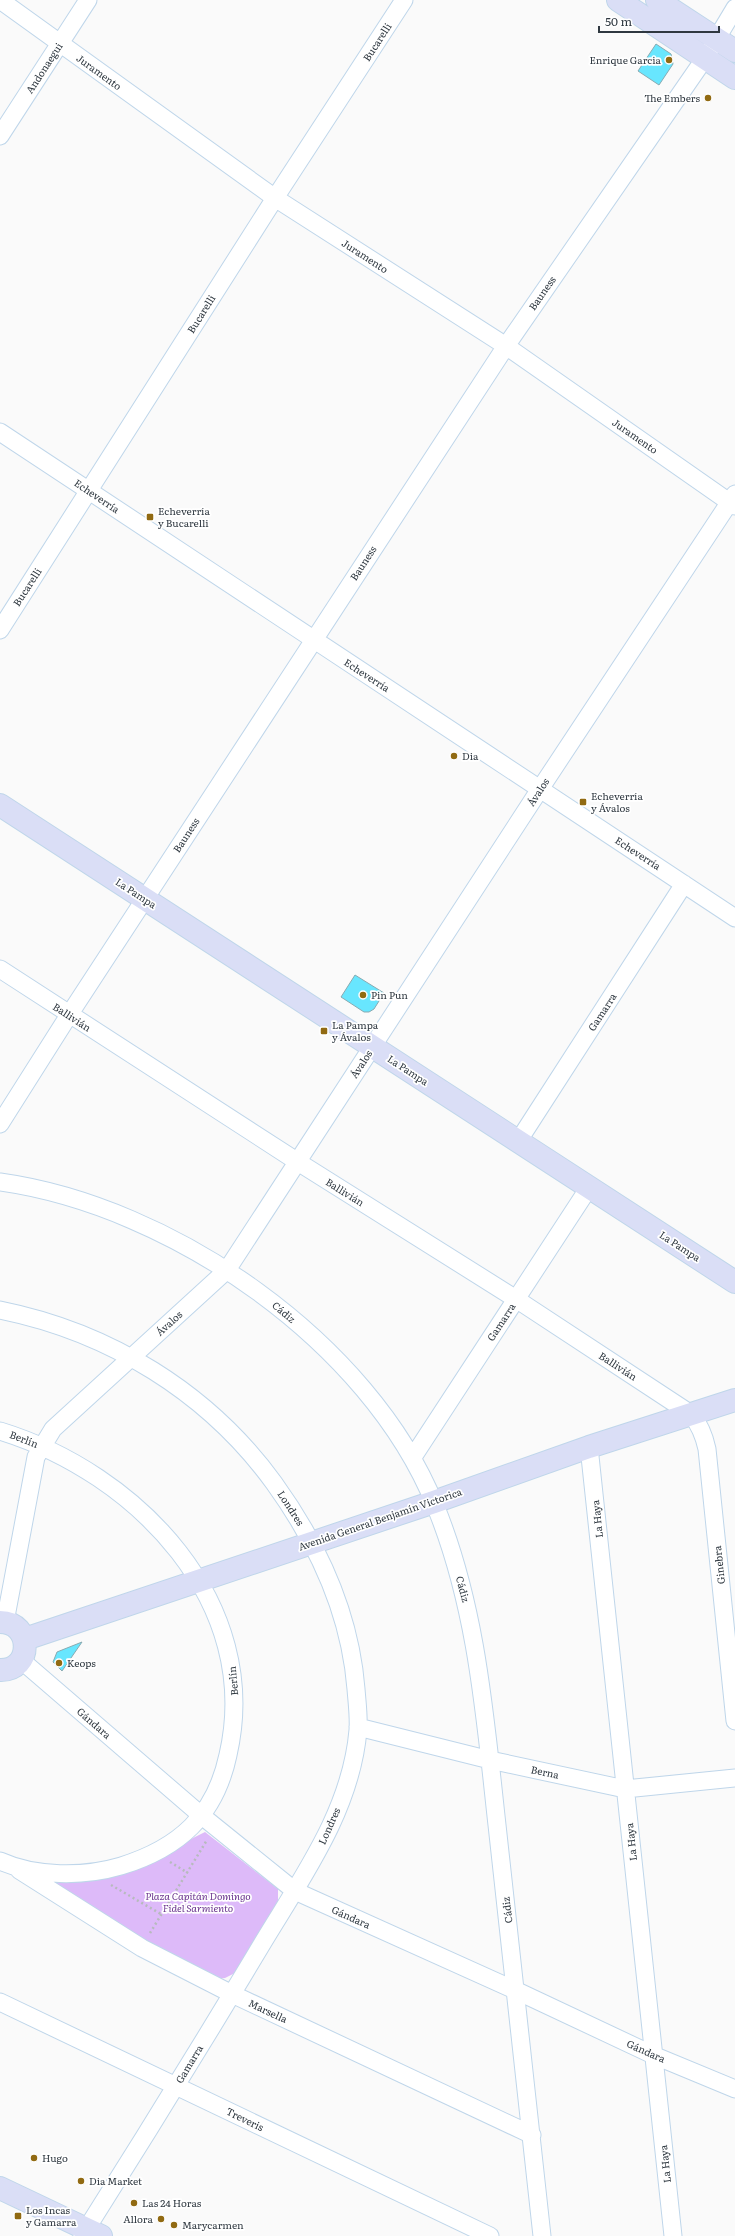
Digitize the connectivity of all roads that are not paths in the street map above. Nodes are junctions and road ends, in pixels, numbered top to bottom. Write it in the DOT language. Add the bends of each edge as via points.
graph roads {
  1 [pos="0,0"];
  2 [pos="88,0"];
  3 [pos="404,0"];
  4 [pos="618,0"];
  5 [pos="657,0"];
  6 [pos="735,8"];
  7 [pos="716,39"];
  8 [pos="59,44"];
  9 [pos="735,51"];
  10 [pos="705,58"];
  11 [pos="735,78"];
  12 [pos="0,136"];
  13 [pos="275,198"];
  14 [pos="506,346"];
  15 [pos="0,432"];
  16 [pos="89,490"];
  17 [pos="733,501"];
  18 [pos="0,630"];
  19 [pos="313,640"];
  20 [pos="540,789"];
  21 [pos="0,805"];
  22 [pos="684,884"];
  23 [pos="145,899"];
  24 [pos="735,918"];
  25 [pos="0,969"];
  26 [pos="69,1015"];
  27 [pos="372,1047"];
  28 [pos="4,1106"];
  29 [pos="0,1124"];
  30 [pos="519,1140"];
  31 [pos="298,1162"];
  32 [pos="0,1182"];
  33 [pos="590,1186"];
  34 [pos="227,1270"];
  35 [pos="735,1282"];
  36 [pos="516,1299"];
  37 [pos="0,1310"];
  38 [pos="131,1357"];
  39 [pos="735,1400"];
  40 [pos="691,1414"];
  41 [pos="0,1431"];
  42 [pos="42,1446"];
  43 [pos="589,1447"];
  44 [pos="413,1458"];
  45 [pos="434,1502"];
  46 [pos="313,1542"];
  47 [pos="199,1580"];
  48 [pos="2,1622"];
  49 [pos="25,1639"];
  50 [pos="21,1660"];
  51 [pos="0,1670"];
  52 [pos="735,1721"];
  53 [pos="358,1727"];
  54 [pos="490,1760"];
  55 [pos="735,1778"];
  56 [pos="625,1789"];
  57 [pos="209,1821"];
  58 [pos="7,1864"];
  59 [pos="294,1891"];
  60 [pos="517,1991"];
  61 [pos="232,1994"];
  62 [pos="0,2002"];
  63 [pos="653,2055"];
  64 [pos="176,2086"];
  65 [pos="735,2089"];
  66 [pos="532,2135"];
  67 [pos="0,2188"];
  68 [pos="468,2232"];
  69 [pos="90,2234"];
  70 [pos="490,2236"];
  71 [pos="542,2236"];
  72 [pos="673,2236"];
  1 -- 8 [label="street, Juramento"];
  2 -- 8 [label="street, Andonaegui"];
  3 -- 13 [label="street, Bucarelli"];
  4 -- 10 [label="street"];
  5 -- 7 [label="street"];
  6 -- 7 [label="street, Bauness"];
  7 -- 9 [label="street"];
  7 -- 10 [label="street, Bauness"];
  8 -- 12 [label="street, Andonaegui"];
  8 -- 13 [label="street, Juramento"];
  10 -- 11 [label="street"];
  10 -- 14 [label="street, Bauness"];
  13 -- 14 [label="street, Juramento"];
  13 -- 16 [label="street, Bucarelli"];
  14 -- 17 [label="street, Juramento"];
  14 -- 19 [label="street, Bauness"];
  15 -- 16 [label="street, Echeverría"];
  16 -- 18 [label="street, Bucarelli"];
  16 -- 19 [label="street, Echeverría"];
  17 -- 20 [label="street, Ávalos"];
  19 -- 20 [label="street, Echeverría"];
  19 -- 23 [label="street, Bauness"];
  20 -- 22 [label="street, Echeverría"];
  20 -- 27 [label="street, Ávalos"];
  21 -- 23 [label="street, La Pampa"];
  22 -- 24 [label="street, Echeverría"];
  22 -- 30 [label="street, Gamarra"];
  23 -- 26 [label="street, Bauness"];
  23 -- 27 [label="street, La Pampa"];
  25 -- 26 [label="street, Ballivián"];
  26 -- 28 [label="street, Bauness"];
  26 -- 31 [label="street, Ballivián"];
  27 -- 30 [label="street, La Pampa"];
  27 -- 31 [label="street, Ávalos"];
  28 -- 29 [label="street, Bauness"];
  30 -- 33 [label="street, La Pampa"];
  31 -- 34 [label="street, Ávalos"];
  31 -- 36 [label="street, Ballivián"];
  32 -- 34 [label="street, Cádiz" via="91,1204 120,1215 198,1252"];
  33 -- 35 [label="street, La Pampa"];
  33 -- 36 [label="street, Gamarra"];
  34 -- 38 [label="street, Ávalos"];
  34 -- 44 [label="street, Cádiz" via="262,1294 294,1321 355,1380"];
  36 -- 40 [label="street, Ballivián"];
  36 -- 44 [label="street, Gamarra"];
  37 -- 38 [label="street, Londres" via="56,1324"];
  38 -- 42 [label="street, Ávalos" via="53,1429"];
  38 -- 46 [label="street, Londres" via="183,1390 242,1445 277,1487"];
  39 -- 40 [label="street, Avenida General Benjamín Victorica"];
  40 -- 43 [label="street, Avenida General Benjamín Victorica"];
  40 -- 52 [label="street, Ginebra" via="699,1424 707,1449"];
  41 -- 42 [label="street, Berlín"];
  42 -- 47 [label="street, Berlín" via="93,1475 123,1498 162,1533"];
  42 -- 48 [label="street, Ávalos" via="36,1457"];
  43 -- 45 [label="street, Avenida General Benjamín Victorica"];
  43 -- 56 [label="street, La Haya"];
  44 -- 45 [label="street, Cádiz"];
  45 -- 46 [label="street, Avenida General Benjamín Victorica"];
  45 -- 54 [label="street, Cádiz" via="465,1594 480,1678"];
  46 -- 47 [label="street, Avenida General Benjamín Victorica"];
  46 -- 53 [label="street, Londres" via="330,1580 350,1645 355,1670"];
  47 -- 49 [label="street, Avenida General Benjamín Victorica"];
  47 -- 57 [label="street, Berlín" via="213,1604 223,1630 230,1657 235,1698 232,1739"];
  48 -- 49 [label="street" via="17,1627"];
  49 -- 50 [label="street" via="26,1650"];
  50 -- 51 [label="street" via="11,1668"];
  50 -- 57 [label="street, Gándara"];
  53 -- 54 [label="street, Berna"];
  53 -- 59 [label="street, Londres" via="355,1750 340,1803 319,1850"];
  54 -- 56 [label="street, Berna"];
  54 -- 60 [label="street, Cádiz"];
  55 -- 56 [label="street, Berna"];
  56 -- 63 [label="street, La Haya"];
  57 -- 58 [label="street, Berlín" via="156,1853 120,1866 90,1873 55,1873"];
  57 -- 59 [label="street, Gándara"];
  58 -- 61 [label="street, Marsella" via="142,1948"];
  59 -- 60 [label="street, Gándara"];
  59 -- 61 [label="street, Gamarra"];
  60 -- 63 [label="street, Gándara"];
  60 -- 66 [label="street, Cádiz"];
  61 -- 64 [label="street, Gamarra"];
  61 -- 66 [label="street, Marsella"];
  62 -- 64 [label="street, Treveris"];
  63 -- 65 [label="street, Gándara"];
  63 -- 72 [label="street, La Haya"];
  64 -- 68 [label="street, Treveris"];
  64 -- 69 [label="street, Gamarra"];
  66 -- 71 [label="street, Cádiz"];
  67 -- 69 [label="street"];
  68 -- 70 [label="street, Treveris"];
}
